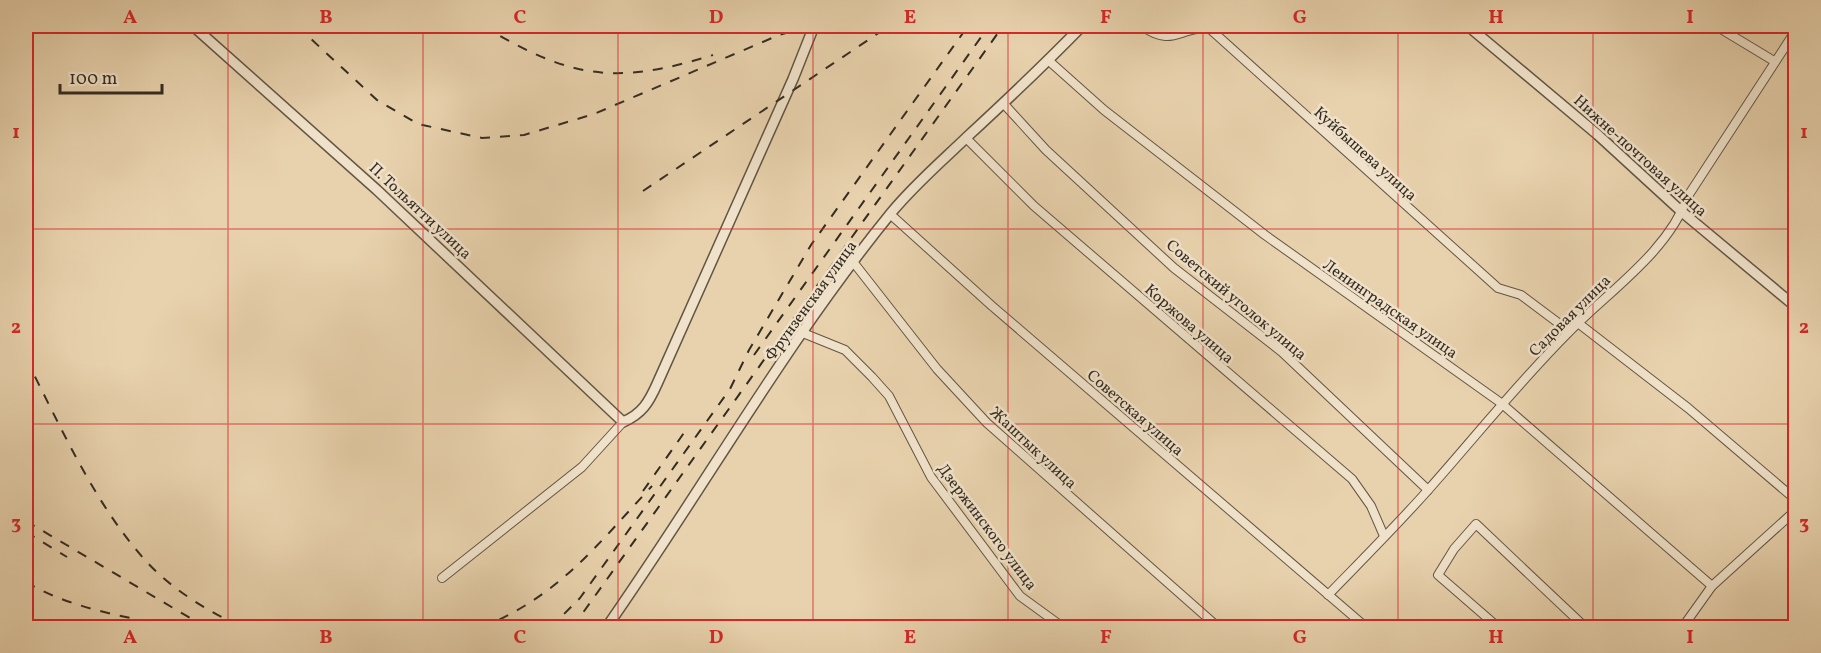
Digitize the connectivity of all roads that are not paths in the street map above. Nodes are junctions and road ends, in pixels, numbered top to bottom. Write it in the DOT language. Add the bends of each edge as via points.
graph roads {
  1 [pos="193,26"];
  2 [pos="814,26"];
  3 [pos="1082,26"];
  4 [pos="1142,26"];
  5 [pos="1468,26"];
  6 [pos="1716,26"];
  7 [pos="1796,30"];
  8 [pos="1048,60"];
  9 [pos="1774,61"];
  10 [pos="1003,103"];
  11 [pos="966,138"];
  12 [pos="1682,212"];
  13 [pos="890,214"];
  14 [pos="854,263"];
  15 [pos="1796,307"];
  16 [pos="1578,323"];
  17 [pos="1569,331"];
  18 [pos="803,333"];
  19 [pos="1501,404"];
  20 [pos="623,422"];
  21 [pos="1428,490"];
  22 [pos="1796,500"];
  23 [pos="1796,510"];
  24 [pos="1384,536"];
  25 [pos="442,578"];
  26 [pos="1712,586"];
  27 [pos="1328,595"];
  28 [pos="606,627"];
  29 [pos="1064,627"];
  30 [pos="1219,627"];
  31 [pos="1367,627"];
  32 [pos="1498,627"];
  33 [pos="1586,627"];
  34 [pos="1682,627"];
  1 -- 20 [label="street, П. Тольятти улица" via="377,190"];
  2 -- 20 [label="street" via="657,384 644,409"];
  3 -- 8 [label="street, Фрунзенская улица"];
  4 -- 17 [label="street, Куйбышева улица" via="1173,38 1195,27 1210,29 1498,288 1521,295"];
  5 -- 12 [label="street, Нижне-почтовая улица" via="1599,135"];
  6 -- 9 [label="street"];
  7 -- 9 [label="street, Садовая улица"];
  8 -- 10 [label="street, Фрунзенская улица"];
  8 -- 19 [label="street, Ленинградская улица" via="1104,110 1265,235"];
  9 -- 12 [label="street, Садовая улица" via="1688,196"];
  10 -- 11 [label="street, Фрунзенская улица"];
  10 -- 21 [label="street, Советский уголок улица" via="1046,150 1174,268 1281,352"];
  11 -- 13 [label="street, Фрунзенская улица" via="924,174"];
  11 -- 24 [label="street, Коржова улица" via="1034,206 1352,478 1371,506"];
  12 -- 15 [label="street, Нижне-почтовая улица"];
  12 -- 16 [label="street, Садовая улица" via="1648,255"];
  13 -- 14 [label="street, Фрунзенская улица"];
  13 -- 27 [label="street, Советская улица"];
  14 -- 18 [label="street, Фрунзенская улица"];
  14 -- 30 [label="street, Жаштык улица" via="937,369 987,423"];
  16 -- 17 [label="street, Садовая улица"];
  16 -- 22 [label="street" via="1688,408"];
  17 -- 19 [label="street, Садовая улица"];
  18 -- 28 [label="street, Фрунзенская улица"];
  18 -- 29 [label="street, Дзержинского улица" via="845,350 889,396 932,477 1020,596"];
  19 -- 21 [label="street, Садовая улица"];
  19 -- 26 [label="street, Ленинградская улица"];
  20 -- 25 [label="street" via="582,467"];
  21 -- 24 [label="street, Садовая улица"];
  23 -- 26 [label="street"];
  24 -- 27 [label="street, Садовая улица"];
  26 -- 34 [label="street"];
  27 -- 31 [label="street, Советская улица"];
  32 -- 33 [label="street" via="1438,575 1476,524"];
}
